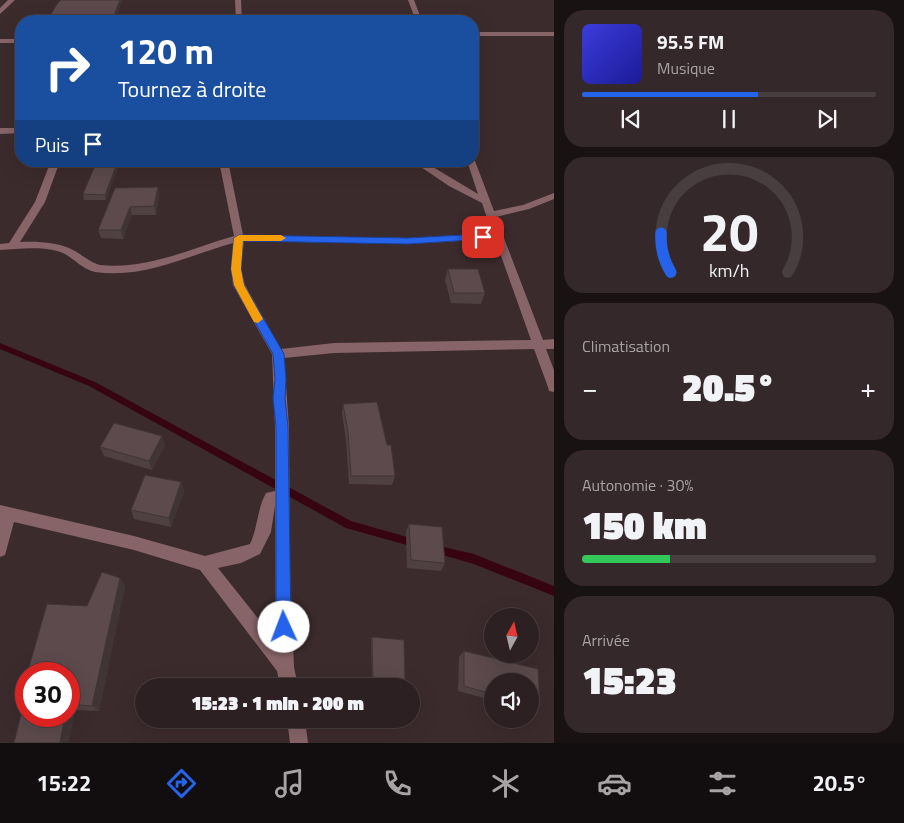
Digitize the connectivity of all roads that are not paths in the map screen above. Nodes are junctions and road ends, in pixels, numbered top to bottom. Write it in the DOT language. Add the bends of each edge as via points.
graph roads {
  1 [pos="12,0"];
  2 [pos="238,0"];
  3 [pos="411,0"];
  4 [pos="0,12"];
  5 [pos="239,15"];
  6 [pos="417,15"];
  7 [pos="479,34"];
  8 [pos="554,34"];
  9 [pos="0,41"];
  10 [pos="15,41"];
  11 [pos="0,131"];
  12 [pos="15,131"];
  13 [pos="54,167"];
  14 [pos="225,167"];
  15 [pos="425,167"];
  16 [pos="472,167"];
  17 [pos="554,196"];
  18 [pos="485,201"];
  19 [pos="490,215"];
  20 [pos="499,236"];
  21 [pos="239,238"];
  22 [pos="0,247"];
  23 [pos="12,247"];
  24 [pos="539,344"];
  25 [pos="554,344"];
  26 [pos="278,354"];
  27 [pos="554,387"];
  28 [pos="282,498"];
  29 [pos="4,513"];
  30 [pos="0,550"];
  31 [pos="204,564"];
  32 [pos="285,667"];
  33 [pos="287,678"];
  34 [pos="297,728"];
  35 [pos="299,743"];
  1 -- 4 [label="street"];
  2 -- 5 [label="street"];
  3 -- 6 [label="street"];
  7 -- 8 [label="street"];
  9 -- 10 [label="street"];
  11 -- 12 [label="street"];
  13 -- 23 [label="street" via="40,202"];
  14 -- 21 [label="street"];
  15 -- 18 [label="street"];
  16 -- 18 [label="street"];
  17 -- 19 [label="street" via="526,207"];
  18 -- 19 [label="street"];
  19 -- 20 [label="street"];
  20 -- 21 [label="street" via="408,241"];
  20 -- 24 [label="street"];
  21 -- 23 [label="street" via="165,264 136,269 95,268 61,249"];
  21 -- 26 [label="street" via="236,269 239,285"];
  22 -- 23 [label="street"];
  24 -- 25 [label="street"];
  24 -- 26 [label="street" via="334,348"];
  24 -- 27 [label="street"];
  26 -- 28 [label="street"];
  28 -- 31 [label="street" via="271,498 266,507 263,532 255,549"];
  28 -- 32 [label="street"];
  29 -- 30 [label="street"];
  29 -- 31 [label="street" via="134,543"];
  31 -- 32 [label="street"];
  32 -- 33 [label="street"];
  34 -- 35 [label="street"];
}
